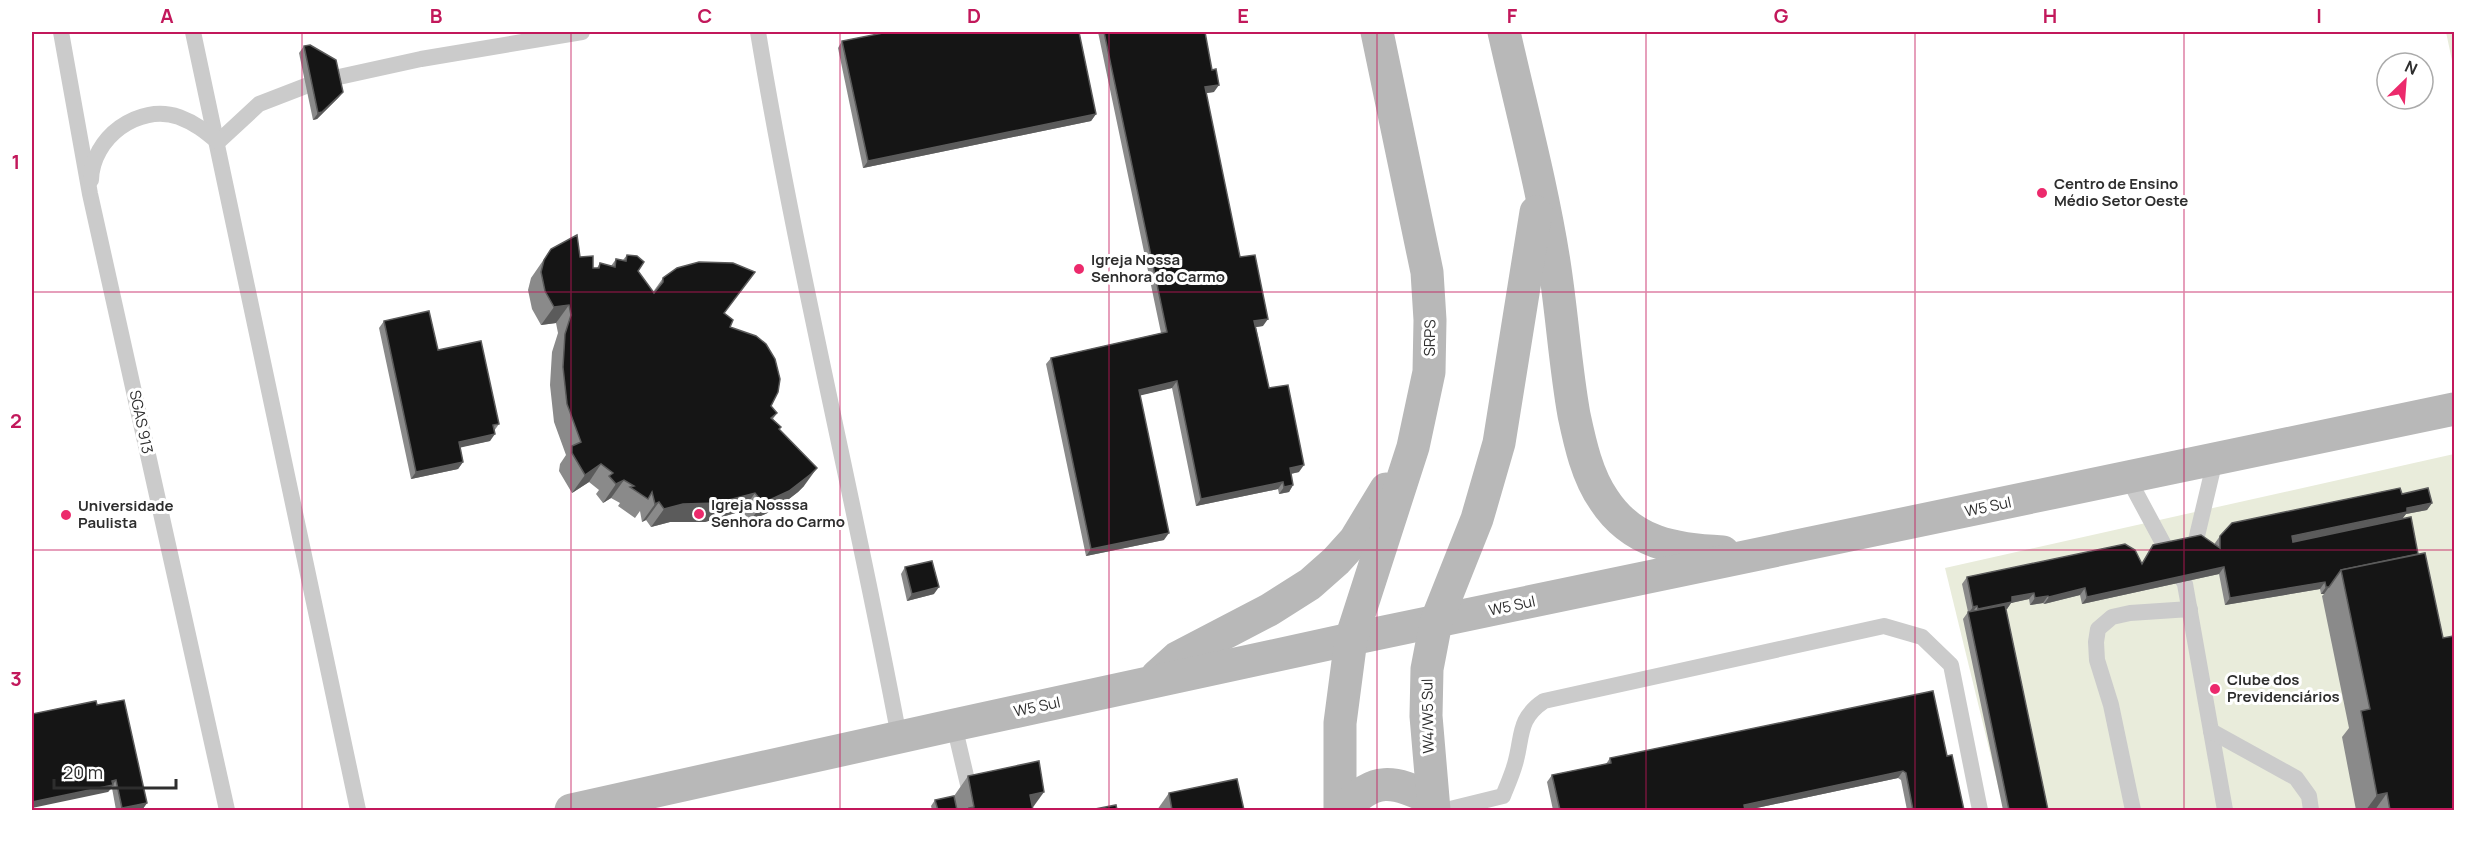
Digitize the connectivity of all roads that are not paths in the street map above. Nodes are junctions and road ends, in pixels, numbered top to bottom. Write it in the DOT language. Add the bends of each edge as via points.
graph roads {
  1 [pos="61,32"];
  2 [pos="193,32"];
  3 [pos="758,32"];
  4 [pos="1377,32"];
  5 [pos="1504,32"];
  6 [pos="571,33"];
  7 [pos="218,142"];
  8 [pos="1539,190"];
  9 [pos="90,194"];
  10 [pos="2454,409"];
  11 [pos="1413,447"];
  12 [pos="2215,460"];
  13 [pos="2128,478"];
  14 [pos="1758,554"];
  15 [pos="2185,584"];
  16 [pos="2190,609"];
  17 [pos="1436,622"];
  18 [pos="1351,639"];
  19 [pos="1150,682"];
  20 [pos="954,724"];
  21 [pos="2211,731"];
  22 [pos="899,737"];
  23 [pos="1437,807"];
  24 [pos="227,810"];
  25 [pos="358,810"];
  26 [pos="571,810"];
  27 [pos="974,810"];
  28 [pos="1342,810"];
  29 [pos="1980,810"];
  30 [pos="2133,810"];
  31 [pos="2225,810"];
  32 [pos="2311,810"];
  1 -- 9 [label="lane, SGAS 913"];
  2 -- 7 [label="lane"];
  3 -- 22 [label="lane" via="781,169"];
  4 -- 11 [label="main road, SRPS" via="1427,272 1431,320 1429,372"];
  5 -- 8 [label="main road"];
  6 -- 7 [label="lane" via="316,82 259,104"];
  7 -- 9 [label="lane" via="199,126 177,116 154,114 132,120 113,132 98,150 91,171"];
  7 -- 25 [label="lane"];
  8 -- 14 [label="main road" via="1554,262 1564,355 1580,441 1603,500 1633,531 1651,541 1681,548"];
  8 -- 17 [label="main road" via="1499,443 1477,519"];
  9 -- 24 [label="lane, SGAS 913"];
  10 -- 12 [label="main road, W5 Sul"];
  11 -- 18 [label="main road, SRPS"];
  11 -- 19 [label="main road" via="1355,540 1336,561 1310,584 1269,610 1177,658"];
  12 -- 13 [label="main road, W5 Sul"];
  12 -- 15 [label="lane"];
  13 -- 14 [label="main road, W5 Sul"];
  13 -- 15 [label="lane"];
  14 -- 17 [label="main road, W5 Sul"];
  15 -- 16 [label="lane"];
  16 -- 21 [label="lane"];
  16 -- 30 [label="lane" via="2130,613 2112,617 2098,629 2097,660 2111,705"];
  17 -- 18 [label="main road, W5 Sul"];
  17 -- 23 [label="main road, W4/W5 Sul" via="1427,669 1426,716"];
  18 -- 19 [label="main road, W5 Sul"];
  18 -- 28 [label="main road" via="1340,723"];
  19 -- 20 [label="main road, W5 Sul"];
  20 -- 22 [label="main road, W5 Sul"];
  20 -- 27 [label="lane"];
  21 -- 31 [label="lane"];
  21 -- 32 [label="lane" via="2296,778 2308,796"];
  22 -- 26 [label="main road, W5 Sul"];
  23 -- 28 [label="main road" via="1414,791 1388,784 1371,786"];
  23 -- 29 [label="lane" via="1503,796 1515,765 1524,720 1544,701 1884,626 1922,637 1952,665"];
}
